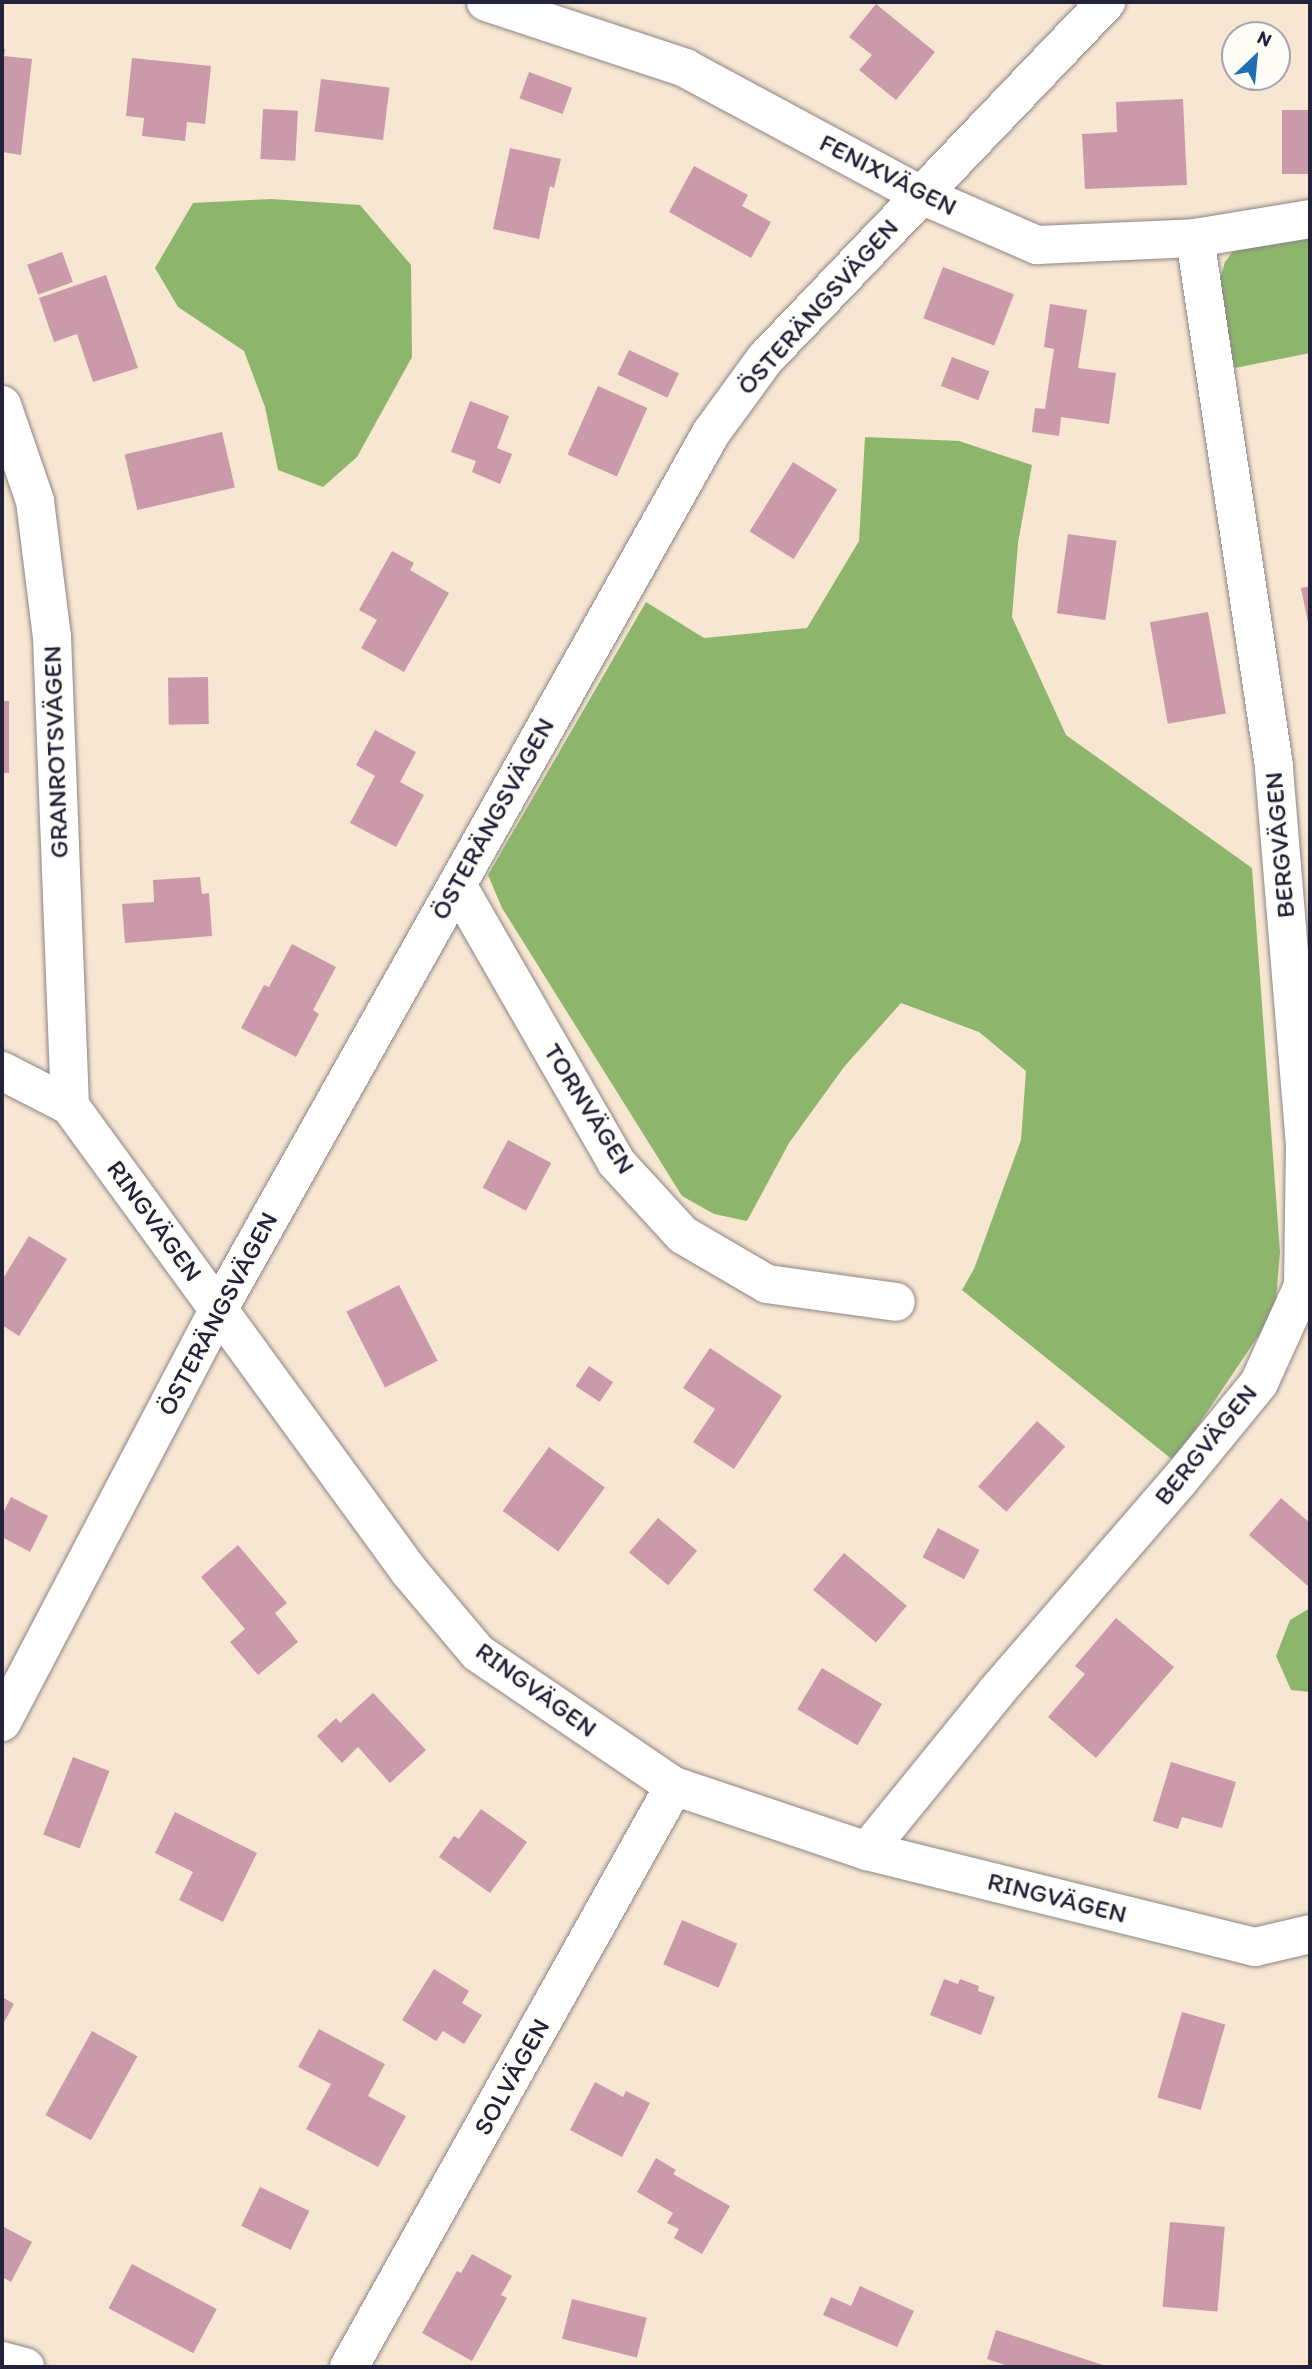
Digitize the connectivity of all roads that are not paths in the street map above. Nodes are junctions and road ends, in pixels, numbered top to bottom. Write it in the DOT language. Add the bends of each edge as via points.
graph roads {
  1 [pos="486,2"];
  2 [pos="1106,2"];
  3 [pos="919,194"];
  4 [pos="1310,219"];
  5 [pos="1195,238"];
  6 [pos="2,405"];
  7 [pos="457,885"];
  8 [pos="2,1071"];
  9 [pos="70,1106"];
  10 [pos="1308,1146"];
  11 [pos="896,1302"];
  12 [pos="218,1310"];
  13 [pos="2,1722"];
  14 [pos="674,1786"];
  15 [pos="867,1852"];
  16 [pos="1310,1934"];
  17 [pos="2,2361"];
  18 [pos="25,2367"];
  19 [pos="349,2367"];
  1 -- 3 [label="street, FENIXVÄGEN" via="685,68"];
  2 -- 3 [label="street, ÖSTERÄNGSVÄGEN"];
  3 -- 5 [label="street, FENIXVÄGEN" via="1037,245"];
  3 -- 7 [label="street, ÖSTERÄNGSVÄGEN" via="765,359 710,433"];
  4 -- 5 [label="street, FENIXVÄGEN"];
  5 -- 10 [label="street, BERGVÄGEN" via="1274,766"];
  6 -- 9 [label="street, GRANROTSVÄGEN" via="35,501 52,637"];
  7 -- 11 [label="street, TORNVÄGEN" via="616,1162 682,1235 767,1284"];
  7 -- 12 [label="street, ÖSTERÄNGSVÄGEN"];
  8 -- 9 [label="street, RINGVÄGEN"];
  9 -- 12 [label="street, RINGVÄGEN"];
  10 -- 15 [label="street, BERGVÄGEN" via="1303,1286 1259,1383 996,1692"];
  12 -- 13 [label="street, ÖSTERÄNGSVÄGEN"];
  12 -- 14 [label="street, RINGVÄGEN" via="409,1571 478,1653"];
  14 -- 15 [label="street, RINGVÄGEN"];
  14 -- 19 [label="street, SOLVÄGEN"];
  15 -- 16 [label="street, RINGVÄGEN" via="1255,1947"];
  17 -- 18 [label="street"];
}
